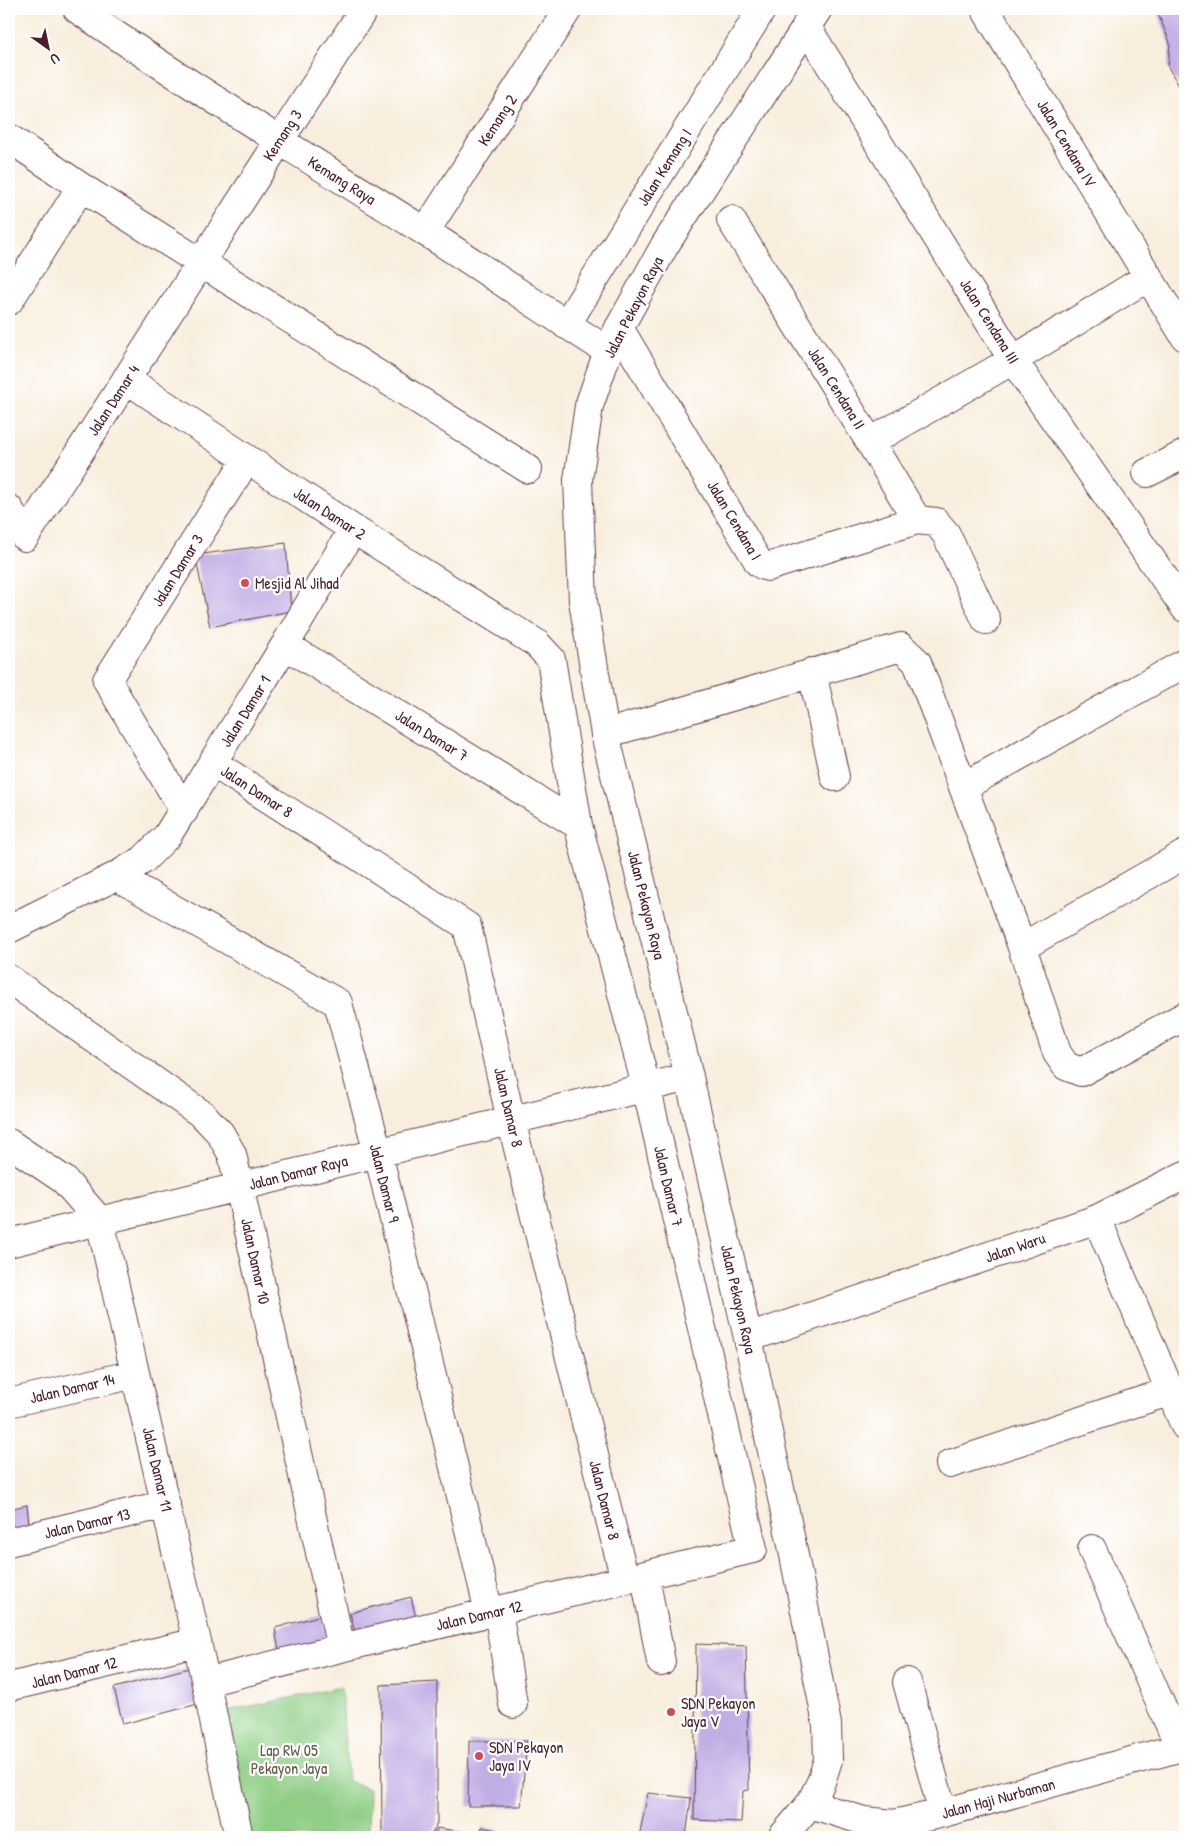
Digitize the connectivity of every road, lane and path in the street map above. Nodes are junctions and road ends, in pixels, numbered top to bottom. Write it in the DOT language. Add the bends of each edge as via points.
graph roads {
  1 [pos="77,9"];
  2 [pos="364,9"];
  3 [pos="568,9"];
  4 [pos="762,9"];
  5 [pos="985,9"];
  6 [pos="812,18"];
  7 [pos="9,138"];
  8 [pos="279,141"];
  9 [pos="81,187"];
  10 [pos="731,220"];
  11 [pos="426,232"];
  12 [pos="201,262"];
  13 [pos="1148,277"];
  14 [pos="9,301"];
  15 [pos="566,325"];
  16 [pos="1185,337"];
  17 [pos="614,339"];
  18 [pos="1013,360"];
  19 [pos="126,379"];
  20 [pos="870,442"];
  21 [pos="1185,454"];
  22 [pos="247,459"];
  23 [pos="528,469"];
  24 [pos="1147,473"];
  25 [pos="9,509"];
  26 [pos="917,520"];
  27 [pos="353,529"];
  28 [pos="1185,608"];
  29 [pos="986,620"];
  30 [pos="536,643"];
  31 [pos="285,645"];
  32 [pos="1185,662"];
  33 [pos="812,672"];
  34 [pos="605,734"];
  35 [pos="213,763"];
  36 [pos="835,778"];
  37 [pos="963,787"];
  38 [pos="184,811"];
  39 [pos="578,825"];
  40 [pos="1185,854"];
  41 [pos="116,876"];
  42 [pos="9,929"];
  43 [pos="1022,947"];
  44 [pos="9,979"];
  45 [pos="1185,1016"];
  46 [pos="689,1077"];
  47 [pos="646,1086"];
  48 [pos="511,1120"];
  49 [pos="9,1143"];
  50 [pos="378,1153"];
  51 [pos="1185,1175"];
  52 [pos="240,1186"];
  53 [pos="1097,1220"];
  54 [pos="100,1221"];
  55 [pos="9,1243"];
  56 [pos="748,1338"];
  57 [pos="135,1374"];
  58 [pos="1174,1379"];
  59 [pos="9,1403"];
  60 [pos="1185,1426"];
  61 [pos="950,1464"];
  62 [pos="166,1504"];
  63 [pos="9,1542"];
  64 [pos="753,1549"];
  65 [pos="1092,1549"];
  66 [pos="635,1578"];
  67 [pos="494,1611"];
  68 [pos="198,1642"];
  69 [pos="341,1648"];
  70 [pos="661,1662"];
  71 [pos="206,1682"];
  72 [pos="907,1682"];
  73 [pos="9,1687"];
  74 [pos="513,1704"];
  75 [pos="1182,1747"];
  76 [pos="810,1804"];
  77 [pos="943,1813"];
  78 [pos="239,1837"];
  79 [pos="782,1837"];
  1 -- 8 [label="street, Kemang Raya"];
  2 -- 8 [label="street, Kemang 3"];
  3 -- 11 [label="street, Kemang 2"];
  4 -- 15 [label="street, Jalan Kemang I"];
  5 -- 13 [label="street, Jalan Cendana IV"];
  6 -- 17 [label="street, Jalan Pekayon Raya" via="665,245"];
  6 -- 18 [label="street, Jalan Cendana III"];
  7 -- 9 [label="street"];
  8 -- 11 [label="street, Kemang Raya"];
  8 -- 12 [label="street, Kemang 3"];
  9 -- 12 [label="street"];
  9 -- 14 [label="street"];
  10 -- 20 [label="street, Jalan Cendana II"];
  11 -- 15 [label="street, Kemang Raya"];
  12 -- 19 [label="street, Jalan Damar 4"];
  12 -- 23 [label="street"];
  13 -- 16 [label="street, Jalan Cendana IV"];
  13 -- 18 [label="street"];
  15 -- 17 [label="street, Kemang Raya"];
  17 -- 26 [label="street, Jalan Cendana I" via="759,563 764,566"];
  17 -- 34 [label="street, Jalan Pekayon Raya" via="589,406 578,480 582,601"];
  18 -- 20 [label="street, Jalan Cendana II"];
  18 -- 28 [label="street, Jalan Cendana III"];
  19 -- 22 [label="street, Jalan Damar 2"];
  19 -- 25 [label="street, Jalan Damar 4" via="25,537"];
  20 -- 26 [label="street"];
  21 -- 24 [label="street"];
  22 -- 27 [label="street, Jalan Damar 2"];
  22 -- 38 [label="street, Jalan Damar 3" via="107,680"];
  26 -- 29 [label="street" via="936,522 946,534"];
  27 -- 30 [label="street, Jalan Damar 2"];
  27 -- 31 [label="street, Jalan Damar 1"];
  30 -- 39 [label="street, Jalan Damar 7" via="551,659"];
  31 -- 35 [label="street, Jalan Damar 1"];
  31 -- 39 [label="street, Jalan Damar 7"];
  32 -- 37 [label="street"];
  33 -- 34 [label="street"];
  33 -- 36 [label="street"];
  33 -- 37 [label="street" via="901,647 917,662"];
  34 -- 46 [label="street, Jalan Pekayon Raya"];
  35 -- 38 [label="street, Jalan Damar 1"];
  35 -- 48 [label="street, Jalan Damar 8" via="467,926"];
  37 -- 43 [label="street"];
  38 -- 41 [label="street, Jalan Damar 1" via="143,860"];
  39 -- 47 [label="street, Jalan Damar 7"];
  40 -- 43 [label="street"];
  41 -- 42 [label="street, Jalan Damar 1"];
  41 -- 50 [label="street, Jalan Damar 9" via="338,1003"];
  43 -- 45 [label="street" via="1057,1053 1066,1066 1081,1072"];
  44 -- 52 [label="street, Jalan Damar 10" via="203,1115 220,1133 232,1154"];
  46 -- 47 [label="street, Jalan Damar Raya"];
  46 -- 56 [label="street, Jalan Pekayon Raya"];
  47 -- 48 [label="street, Jalan Damar Raya"];
  47 -- 64 [label="street, Jalan Damar 7"];
  48 -- 50 [label="street, Jalan Damar Raya"];
  48 -- 66 [label="street, Jalan Damar 8"];
  49 -- 54 [label="street, Jalan Damar 11" via="64,1180"];
  50 -- 52 [label="street, Jalan Damar Raya"];
  50 -- 67 [label="street, Jalan Damar 9"];
  51 -- 53 [label="street, Jalan Waru"];
  52 -- 54 [label="street, Jalan Damar Raya"];
  52 -- 69 [label="street, Jalan Damar 10"];
  53 -- 56 [label="street, Jalan Waru"];
  53 -- 58 [label="street"];
  54 -- 55 [label="street, Jalan Damar Raya"];
  54 -- 57 [label="street, Jalan Damar 11"];
  56 -- 76 [label="street, Jalan Pekayon Raya" via="827,1724 828,1760"];
  57 -- 59 [label="street, Jalan Damar 14"];
  57 -- 62 [label="street, Jalan Damar 11"];
  58 -- 60 [label="street"];
  58 -- 61 [label="street"];
  62 -- 63 [label="street, Jalan Damar 13"];
  62 -- 68 [label="street, Jalan Damar 11"];
  64 -- 66 [label="street, Jalan Damar 12"];
  65 -- 75 [label="street"];
  66 -- 67 [label="street, Jalan Damar 12"];
  66 -- 70 [label="street, Jalan Damar 8"];
  67 -- 69 [label="street, Jalan Damar 12"];
  67 -- 74 [label="street, Jalan Damar 9"];
  68 -- 71 [label="street, Jalan Damar 11"];
  68 -- 73 [label="street, Jalan Damar 12"];
  69 -- 71 [label="street, Jalan Damar 12"];
  71 -- 78 [label="street, Jalan Damar 11"];
  72 -- 77 [label="street"];
  75 -- 77 [label="street, Jalan Haji Nurbaman"];
  76 -- 77 [label="street, Jalan Haji Nurbaman" via="864,1821 894,1824"];
  76 -- 79 [label="street, Jalan Pekayon Raya"];
}
